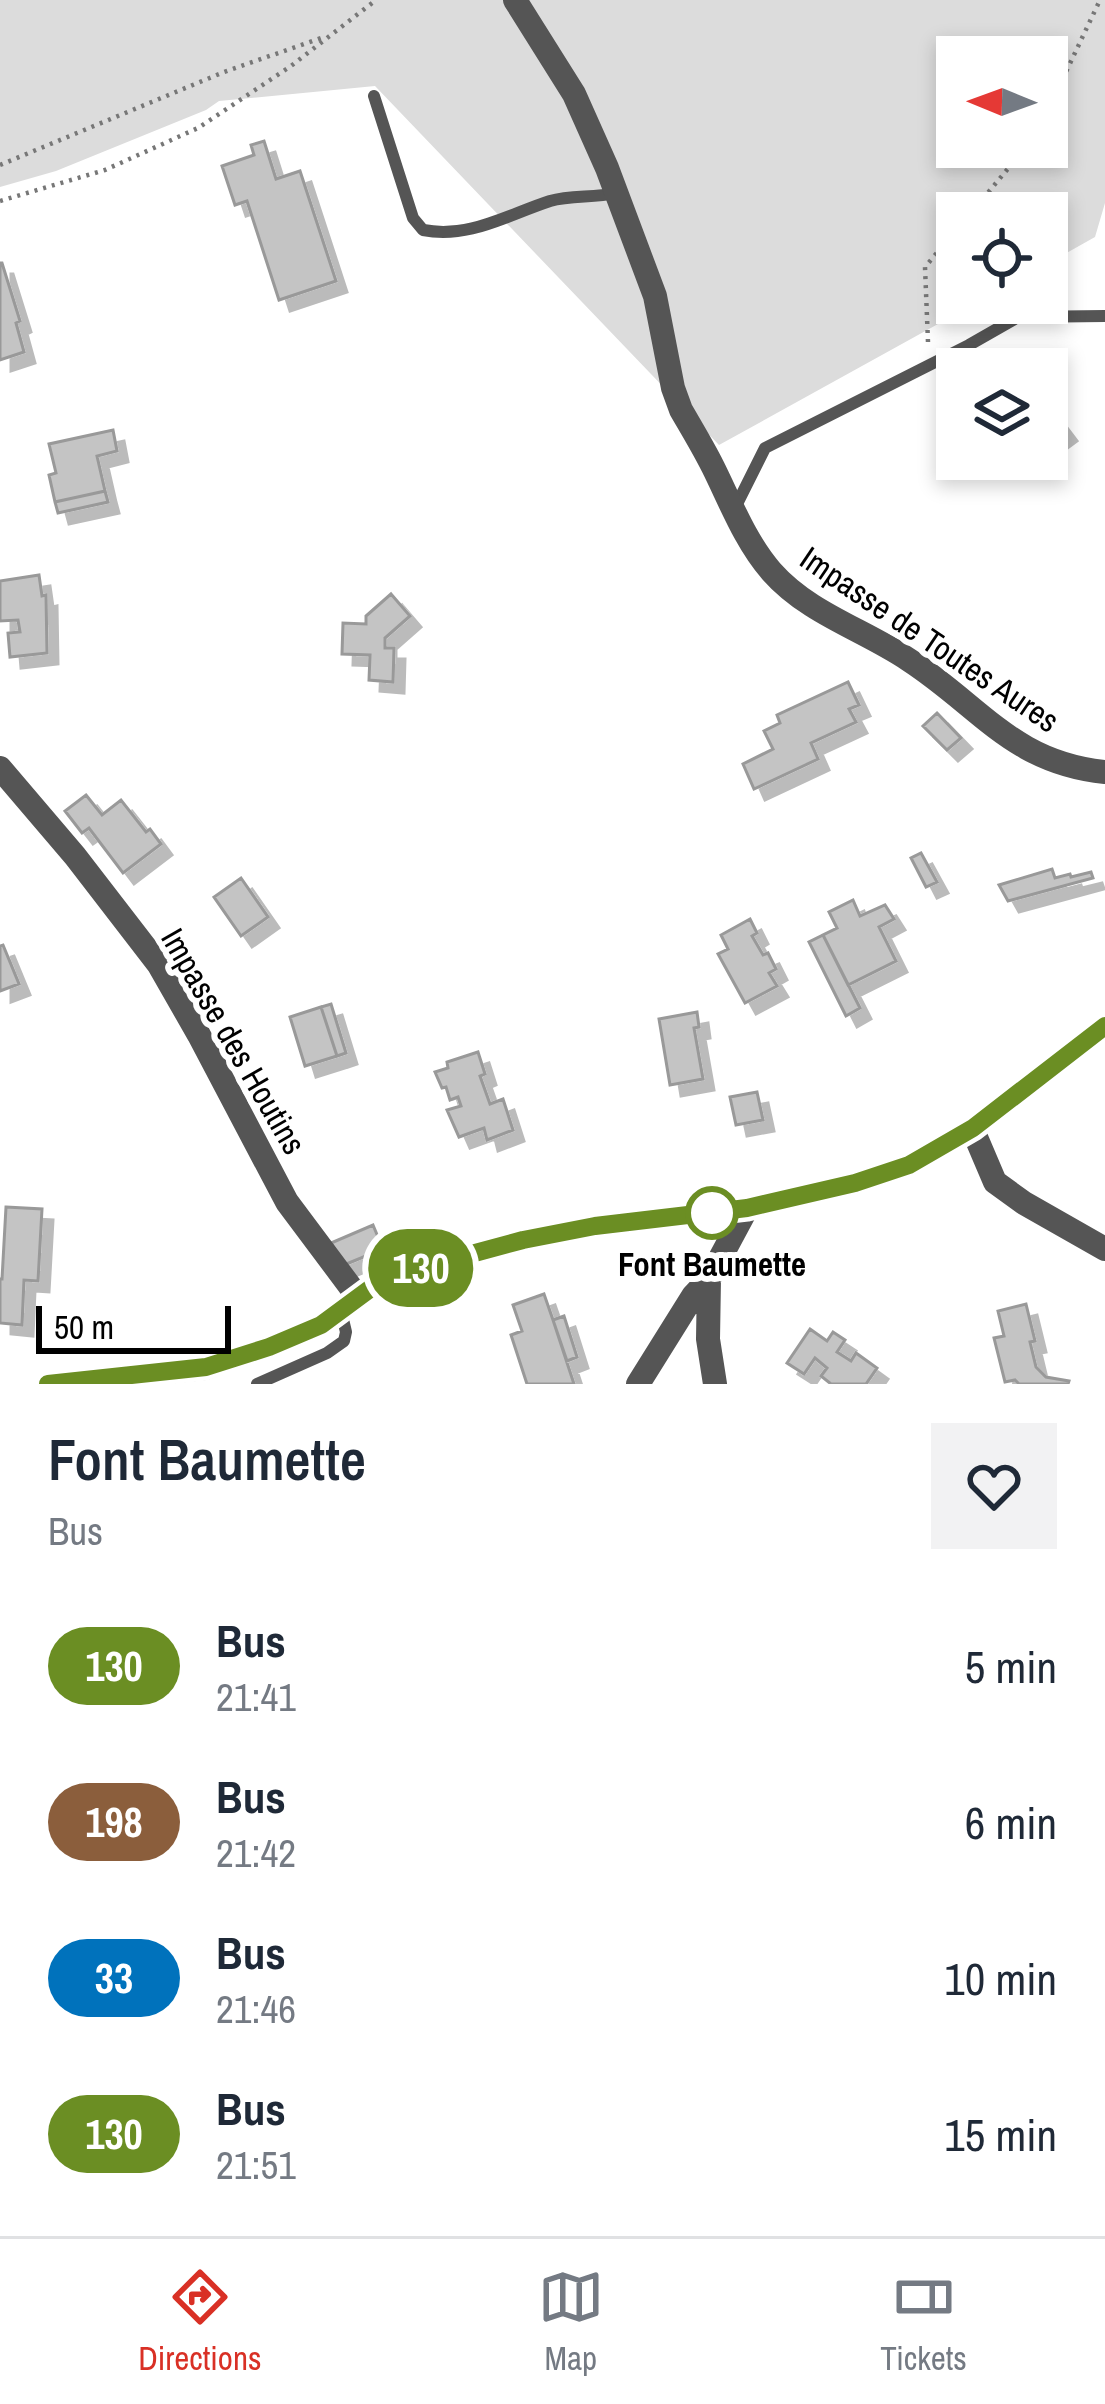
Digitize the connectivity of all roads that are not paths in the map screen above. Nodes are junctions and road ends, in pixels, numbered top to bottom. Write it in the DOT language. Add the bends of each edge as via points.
graph roads {
  1 [pos="515,0"];
  2 [pos="374,96"];
  3 [pos="616,193"];
  4 [pos="1105,316"];
  5 [pos="734,510"];
  6 [pos="0,769"];
  7 [pos="1105,772"];
  8 [pos="1105,1026"];
  9 [pos="973,1128"];
  10 [pos="747,1208"];
  11 [pos="1105,1250"];
  12 [pos="709,1279"];
  13 [pos="349,1304"];
  14 [pos="48,1384"];
  15 [pos="257,1384"];
  16 [pos="638,1384"];
  17 [pos="715,1384"];
  1 -- 3 [label="street, Impasse de Toutes Aures" via="574,94"];
  2 -- 3 [label="lane" via="412,218 423,230 468,231 554,200"];
  3 -- 5 [label="street, Impasse de Toutes Aures" via="655,296 681,410"];
  4 -- 5 [label="lane" via="1018,317 765,448"];
  5 -- 7 [label="street, Impasse de Toutes Aures" via="770,569 811,606 916,664 1020,746 1074,769"];
  6 -- 13 [label="street, Impasse des Houtins" via="158,965"];
  8 -- 9 [label="street"];
  9 -- 10 [label="street" via="909,1165"];
  9 -- 11 [label="street" via="995,1182"];
  10 -- 12 [label="street"];
  10 -- 13 [label="street" via="523,1240 386,1277"];
  12 -- 16 [label="street"];
  12 -- 17 [label="street"];
  13 -- 14 [label="street" via="321,1325 206,1367"];
  13 -- 15 [label="lane" via="344,1341"];
}
